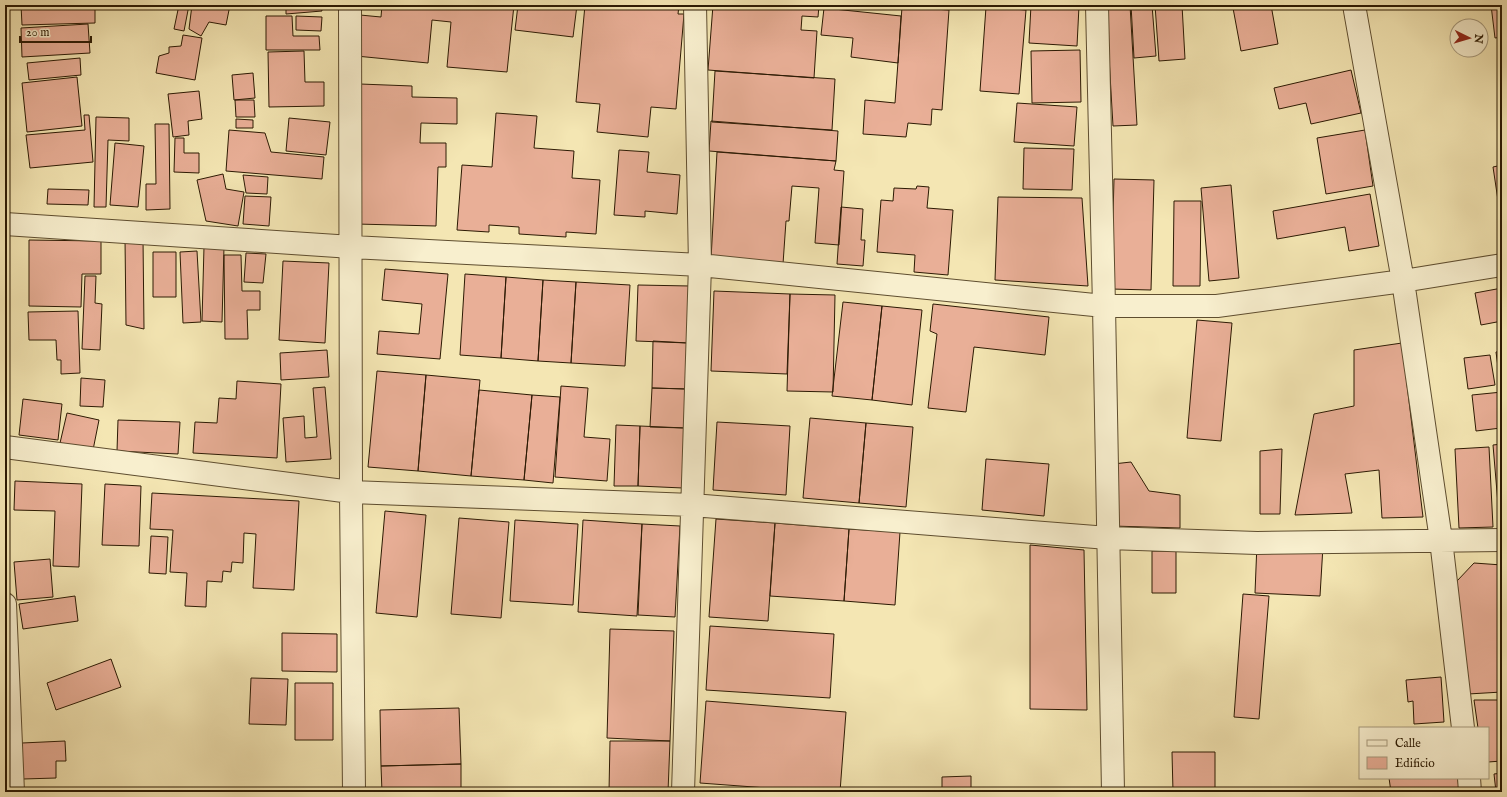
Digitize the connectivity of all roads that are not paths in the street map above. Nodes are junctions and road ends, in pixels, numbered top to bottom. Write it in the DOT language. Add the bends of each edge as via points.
graph roads {
  1 [pos="350,5"];
  2 [pos="695,5"];
  3 [pos="1097,5"];
  4 [pos="1354,5"];
  5 [pos="5,224"];
  6 [pos="352,247"];
  7 [pos="700,265"];
  8 [pos="1502,265"];
  9 [pos="1403,282"];
  10 [pos="1104,306"];
  11 [pos="5,447"];
  12 [pos="351,492"];
  13 [pos="692,505"];
  14 [pos="1108,538"];
  15 [pos="1441,540"];
  16 [pos="1502,540"];
  17 [pos="5,604"];
  18 [pos="1463,727"];
  19 [pos="1469,779"];
  20 [pos="13,792"];
  21 [pos="354,792"];
  22 [pos="684,792"];
  23 [pos="1113,792"];
  24 [pos="1470,792"];
  1 -- 6 [label="street"];
  2 -- 7 [label="street"];
  3 -- 10 [label="street"];
  4 -- 9 [label="street"];
  5 -- 6 [label="street"];
  6 -- 7 [label="street"];
  6 -- 12 [label="street"];
  7 -- 10 [label="street"];
  7 -- 13 [label="street"];
  8 -- 9 [label="street"];
  9 -- 10 [label="street" via="1217,306"];
  9 -- 15 [label="street"];
  10 -- 14 [label="street"];
  11 -- 12 [label="street"];
  12 -- 13 [label="street"];
  12 -- 21 [label="street"];
  13 -- 14 [label="street"];
  13 -- 22 [label="street"];
  14 -- 15 [label="street" via="1257,543"];
  14 -- 23 [label="street"];
  15 -- 16 [label="street"];
  15 -- 18 [label="street"];
  17 -- 20 [label="street"];
  19 -- 24 [label="street"];
}
